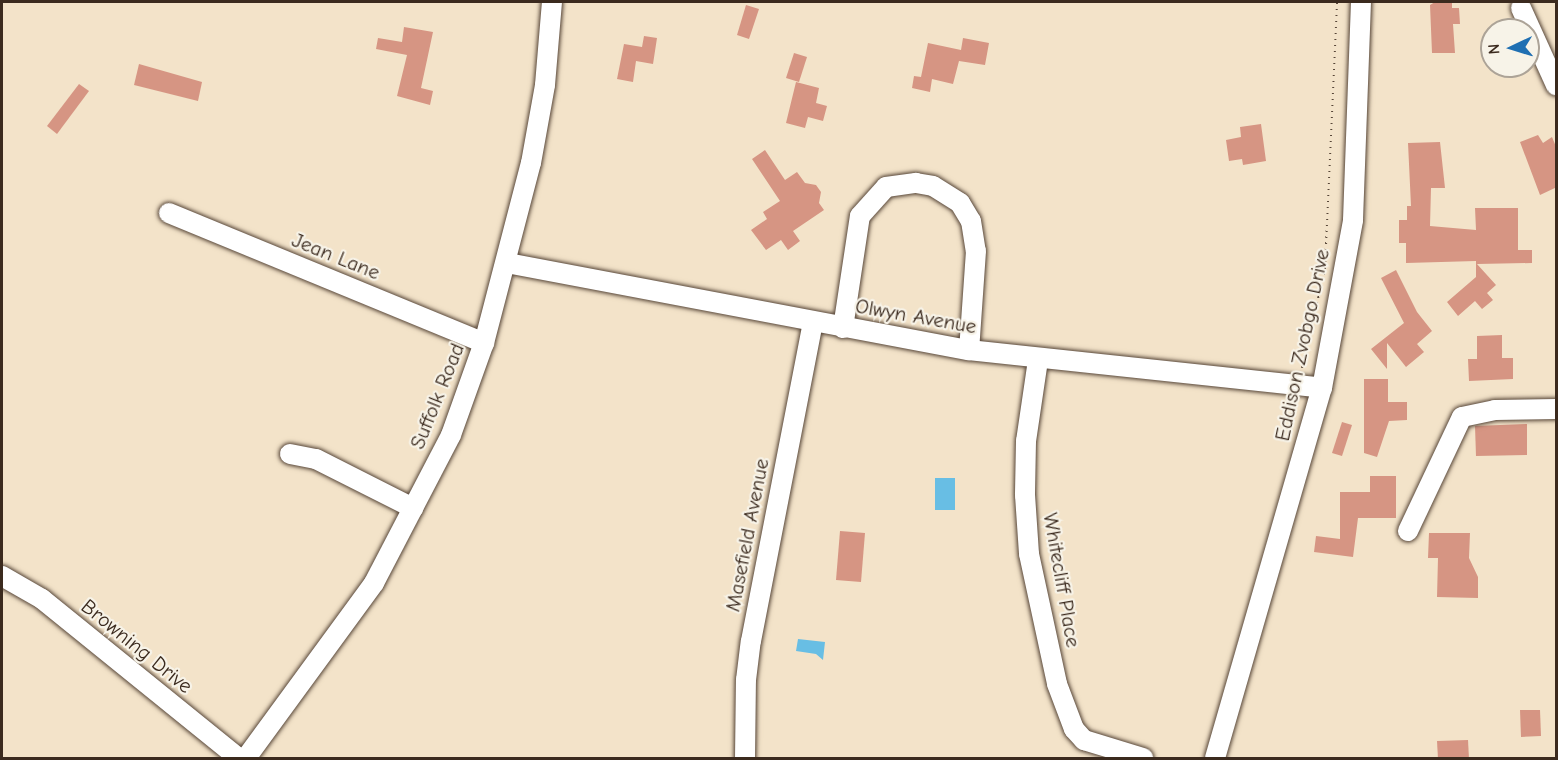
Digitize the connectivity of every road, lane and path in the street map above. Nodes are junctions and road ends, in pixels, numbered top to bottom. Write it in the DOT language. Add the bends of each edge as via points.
graph roads {
  1 [pos="552,2"];
  2 [pos="1337,2"];
  3 [pos="1360,2"];
  4 [pos="1521,8"];
  5 [pos="1557,84"];
  6 [pos="169,213"];
  7 [pos="507,264"];
  8 [pos="813,323"];
  9 [pos="843,328"];
  10 [pos="484,343"];
  11 [pos="969,350"];
  12 [pos="1038,360"];
  13 [pos="1297,386"];
  14 [pos="1322,388"];
  15 [pos="1557,410"];
  16 [pos="290,454"];
  17 [pos="413,508"];
  18 [pos="1408,531"];
  19 [pos="2,576"];
  20 [pos="238,759"];
  21 [pos="246,759"];
  22 [pos="745,759"];
  23 [pos="1143,759"];
  24 [pos="1215,759"];
  1 -- 7 [label="street, Suffolk Road" via="545,85"];
  2 -- 13 [label="path" via="1325,268"];
  3 -- 14 [label="street, Eddison Zvobgo Drive" via="1353,220"];
  4 -- 5 [label="street"];
  6 -- 10 [label="street, Jean Lane"];
  7 -- 8 [label="street, Olwyn Avenue"];
  7 -- 10 [label="street, Suffolk Road"];
  8 -- 9 [label="street, Olwyn Avenue"];
  8 -- 22 [label="street, Masefield Avenue" via="751,641 746,680"];
  9 -- 11 [label="street, Olwyn Avenue"];
  9 -- 11 [label="street" via="860,216 886,187 916,183 933,186 960,203 971,221 976,251"];
  10 -- 17 [label="street, Suffolk Road" via="451,435"];
  11 -- 12 [label="street, Olwyn Avenue"];
  12 -- 13 [label="street, Olwyn Avenue"];
  12 -- 23 [label="street, Whitecliff Place" via="1026,441 1025,495 1029,554 1057,684 1074,729 1084,740"];
  13 -- 14 [label="street, Olwyn Avenue"];
  14 -- 24 [label="street, Eddison Zvobgo Drive"];
  15 -- 18 [label="street" via="1495,410 1462,417"];
  16 -- 17 [label="street" via="326,463"];
  17 -- 21 [label="street, Suffolk Road" via="374,583"];
  19 -- 20 [label="street, Browning Drive" via="42,599"];
}
